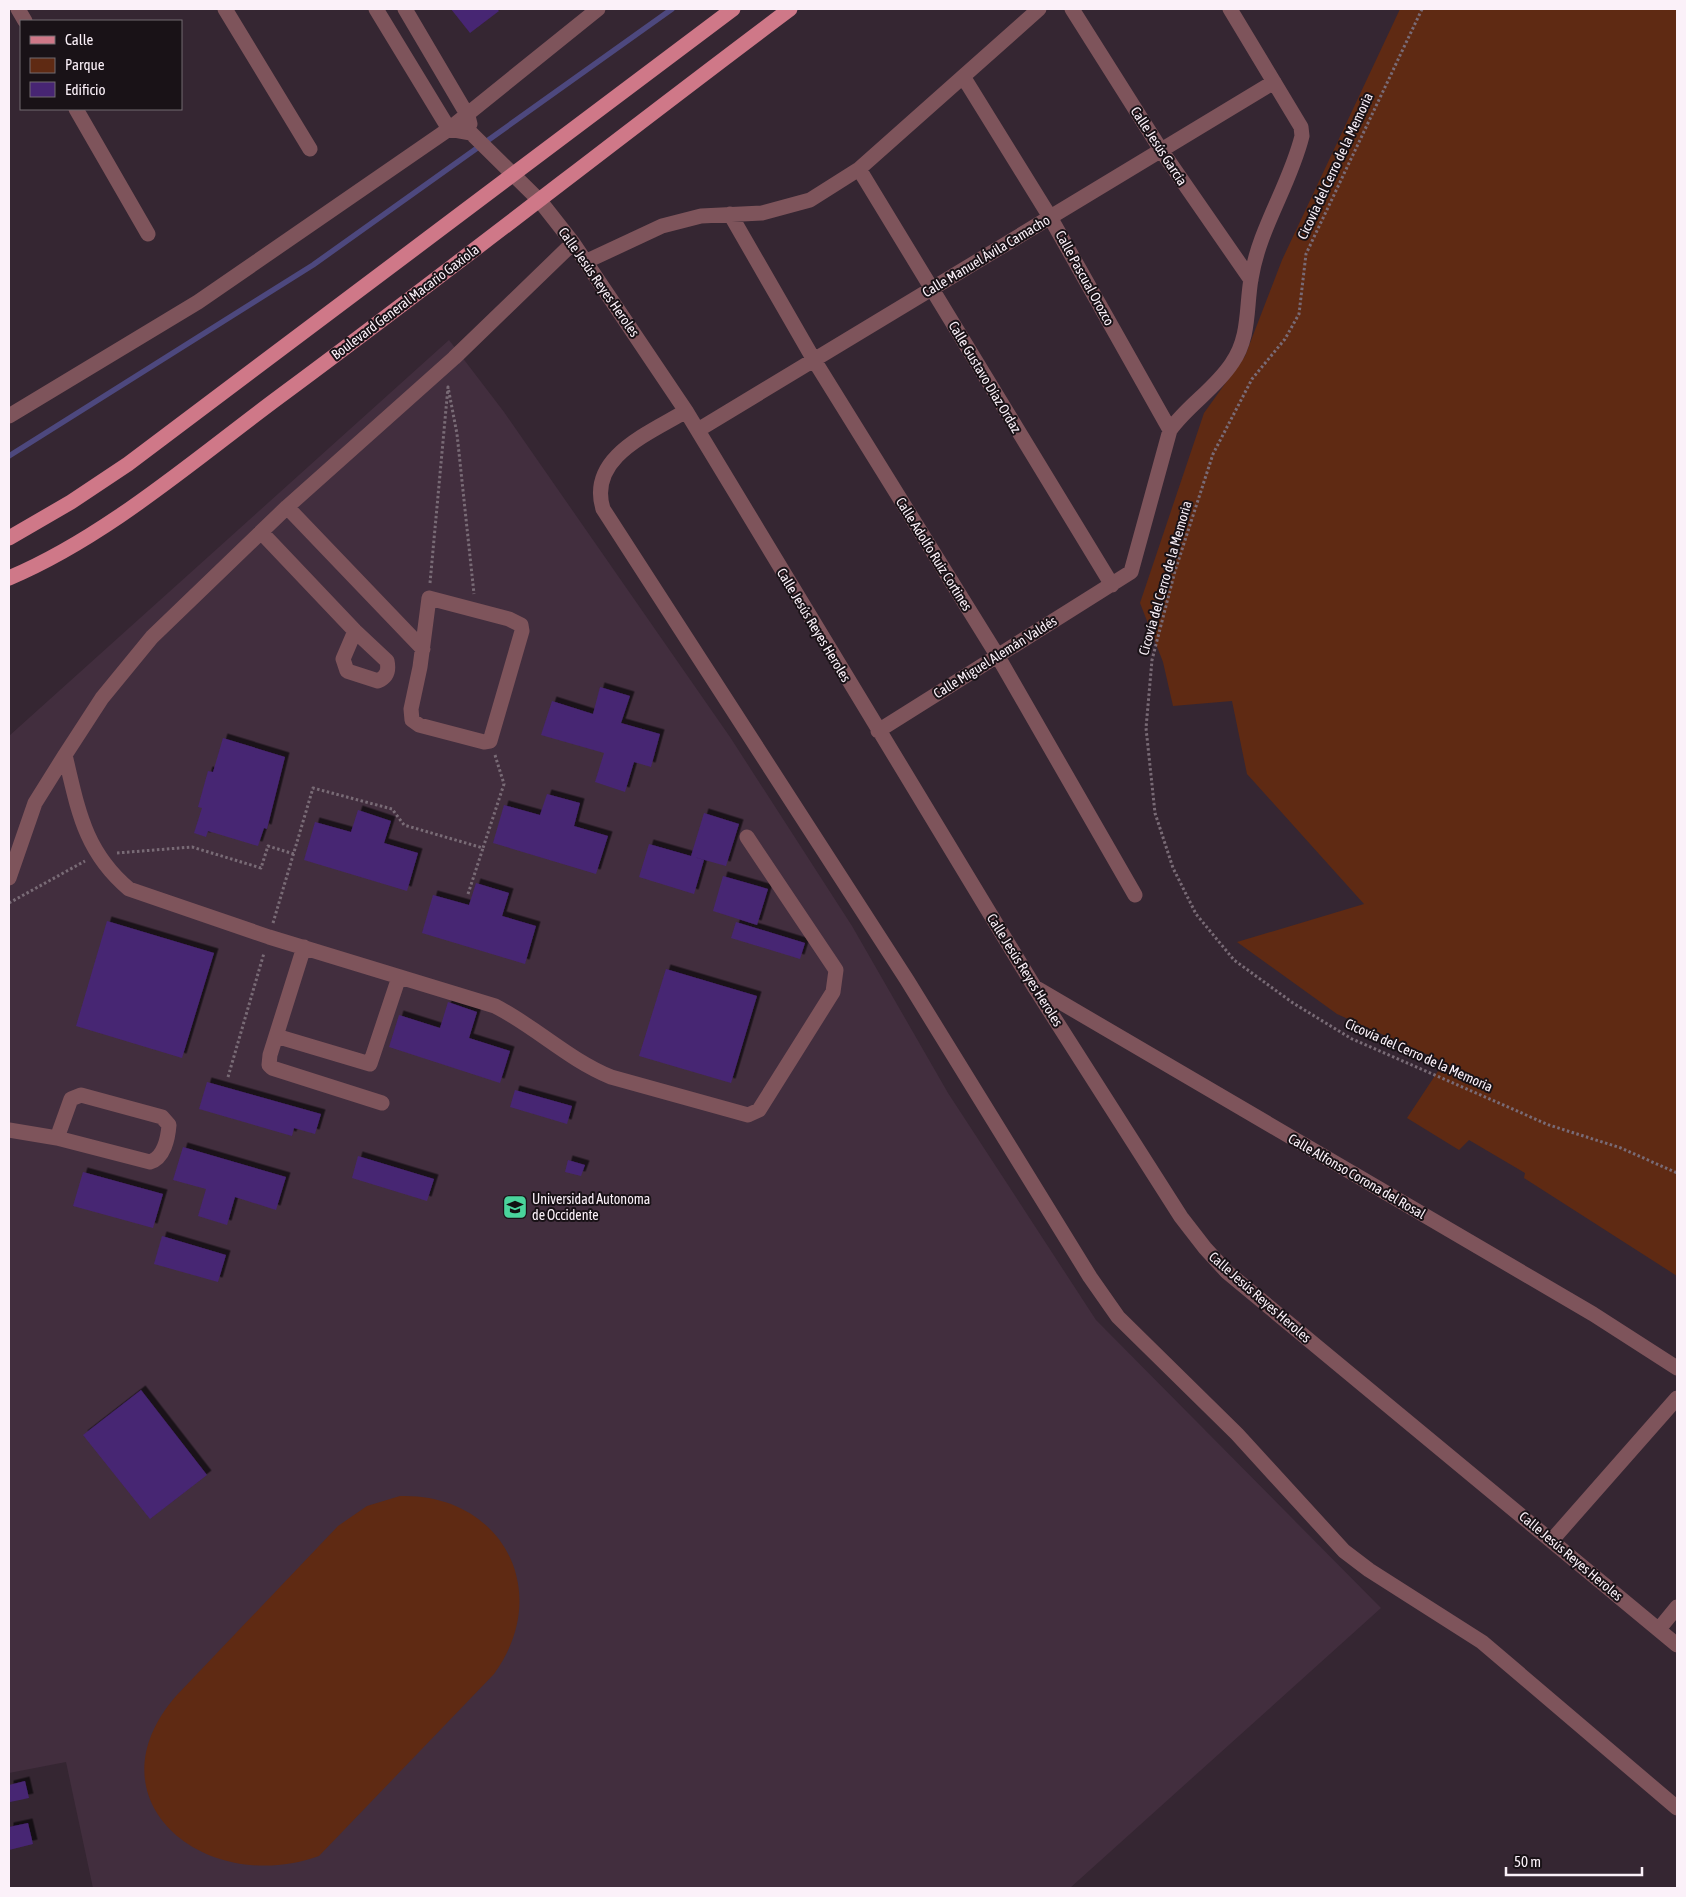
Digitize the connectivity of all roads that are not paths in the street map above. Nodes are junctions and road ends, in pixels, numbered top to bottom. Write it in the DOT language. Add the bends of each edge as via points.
graph roads {
  1 [pos="18,9"];
  2 [pos="225,9"];
  3 [pos="376,9"];
  4 [pos="405,9"];
  5 [pos="598,9"];
  6 [pos="733,9"];
  7 [pos="790,9"];
  8 [pos="1039,9"];
  9 [pos="1072,9"];
  10 [pos="1230,9"];
  11 [pos="24,20"];
  12 [pos="964,78"];
  13 [pos="1274,82"];
  14 [pos="77,110"];
  15 [pos="468,116"];
  16 [pos="449,129"];
  17 [pos="473,135"];
  18 [pos="310,149"];
  19 [pos="1161,150"];
  20 [pos="859,170"];
  21 [pos="513,174"];
  22 [pos="540,201"];
  23 [pos="730,214"];
  24 [pos="1050,217"];
  25 [pos="148,234"];
  26 [pos="574,243"];
  27 [pos="587,261"];
  28 [pos="1251,280"];
  29 [pos="932,289"];
  30 [pos="814,360"];
  31 [pos="686,411"];
  32 [pos="9,416"];
  33 [pos="698,430"];
  34 [pos="1170,430"];
  35 [pos="287,507"];
  36 [pos="261,532"];
  37 [pos="9,538"];
  38 [pos="9,578"];
  39 [pos="1112,585"];
  40 [pos="355,631"];
  41 [pos="422,649"];
  42 [pos="997,655"];
  43 [pos="878,731"];
  44 [pos="65,755"];
  45 [pos="747,837"];
  46 [pos="9,878"];
  47 [pos="1135,895"];
  48 [pos="304,947"];
  49 [pos="399,977"];
  50 [pos="1035,988"];
  51 [pos="276,1036"];
  52 [pos="382,1103"];
  53 [pos="9,1130"];
  54 [pos="57,1138"];
  55 [pos="1677,1368"];
  56 [pos="1677,1398"];
  57 [pos="1552,1540"];
  58 [pos="1677,1606"];
  59 [pos="1658,1629"];
  60 [pos="1677,1645"];
  61 [pos="1677,1808"];
  1 -- 11 [label="street"];
  2 -- 18 [label="street"];
  3 -- 16 [label="street"];
  4 -- 15 [label="street"];
  5 -- 15 [label="street"];
  6 -- 21 [label="main road"];
  7 -- 22 [label="main road, Boulevard General Macario Gaxiola"];
  8 -- 12 [label="street"];
  9 -- 19 [label="street, Calle Jesús García"];
  10 -- 13 [label="street"];
  12 -- 20 [label="street"];
  12 -- 24 [label="street, Calle Pascual Orozco"];
  13 -- 19 [label="street, Calle Manuel Ávila Camacho"];
  13 -- 28 [label="street" via="1301,127 1302,136 1260,243"];
  14 -- 25 [label="street"];
  15 -- 16 [label="street"];
  15 -- 17 [label="street"];
  16 -- 17 [label="street"];
  16 -- 32 [label="street" via="198,302"];
  17 -- 21 [label="street, Calle Jesús Reyes Heroles"];
  19 -- 24 [label="street, Calle Manuel Ávila Camacho"];
  19 -- 28 [label="street, Calle Jesús García"];
  20 -- 23 [label="street" via="810,200 787,208 762,214"];
  20 -- 29 [label="street, Calle Gustavo Díaz Ordaz"];
  21 -- 22 [label="street, Calle Jesús Reyes Heroles"];
  21 -- 37 [label="main road" via="128,464"];
  22 -- 26 [label="street, Calle Jesús Reyes Heroles"];
  22 -- 38 [label="main road, Boulevard General Macario Gaxiola" via="101,529 42,564"];
  23 -- 27 [label="street" via="701,216 662,226"];
  23 -- 30 [label="street, Calle Adolfo Ruiz Cortines"];
  24 -- 29 [label="street, Calle Manuel Ávila Camacho"];
  24 -- 34 [label="street, Calle Pascual Orozco"];
  26 -- 27 [label="street, Calle Jesús Reyes Heroles"];
  26 -- 35 [label="street" via="454,358"];
  27 -- 31 [label="street, Calle Jesús Reyes Heroles"];
  28 -- 34 [label="street" via="1245,334 1232,363"];
  29 -- 30 [label="street, Calle Manuel Ávila Camacho"];
  29 -- 39 [label="street, Calle Gustavo Díaz Ordaz"];
  30 -- 33 [label="street, Calle Manuel Ávila Camacho"];
  30 -- 42 [label="street, Calle Adolfo Ruiz Cortines"];
  31 -- 33 [label="street, Calle Jesús Reyes Heroles"];
  31 -- 61 [label="street" via="621,451 609,465 599,496 603,509 907,980 1118,1317 1236,1434 1344,1551 1482,1642"];
  33 -- 43 [label="street, Calle Jesús Reyes Heroles"];
  34 -- 39 [label="street, Calle Miguel Alemán Valdés" via="1133,567"];
  35 -- 36 [label="street"];
  35 -- 41 [label="street"];
  36 -- 40 [label="street"];
  36 -- 44 [label="street" via="152,637 102,698"];
  39 -- 42 [label="street, Calle Miguel Alemán Valdés"];
  41 -- 41 [label="street" via="429,598 521,625 490,740 484,742 419,725 412,720 411,709"];
  42 -- 43 [label="street, Calle Miguel Alemán Valdés"];
  42 -- 47 [label="street, Calle Adolfo Ruiz Cortines"];
  43 -- 50 [label="street, Calle Jesús Reyes Heroles"];
  44 -- 46 [label="street" via="35,803"];
  44 -- 48 [label="street" via="81,823 98,854 114,876 129,889"];
  45 -- 49 [label="street" via="836,970 837,979 833,992 759,1110 754,1113 740,1114 612,1077 577,1061 513,1015 495,1006"];
  48 -- 49 [label="street"];
  48 -- 51 [label="street"];
  49 -- 51 [label="street" via="370,1064"];
  50 -- 55 [label="street, Calle Alfonso Corona del Rosal" via="1593,1314"];
  50 -- 57 [label="street, Calle Jesús Reyes Heroles" via="1204,1248 1227,1272"];
  51 -- 52 [label="street" via="269,1060 272,1068"];
  53 -- 54 [label="street"];
  54 -- 54 [label="street" via="150,1162 161,1152 169,1125 162,1117 81,1095 71,1099"];
  56 -- 57 [label="street"];
  57 -- 59 [label="street, Calle Jesús Reyes Heroles"];
  58 -- 59 [label="street"];
  59 -- 60 [label="street, Calle Jesús Reyes Heroles"];
}
